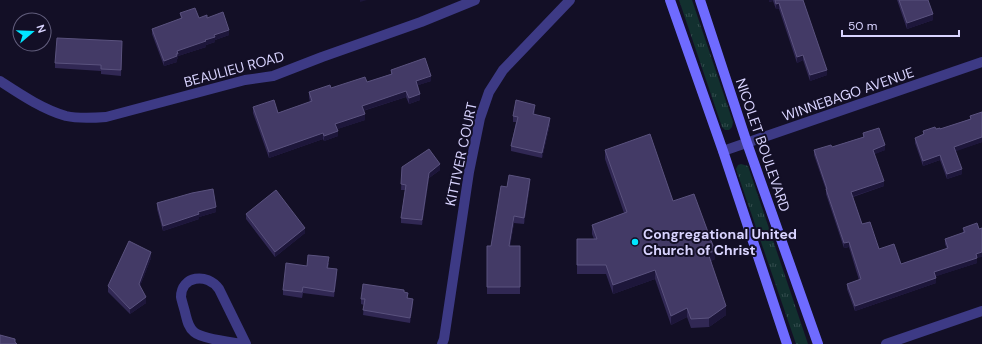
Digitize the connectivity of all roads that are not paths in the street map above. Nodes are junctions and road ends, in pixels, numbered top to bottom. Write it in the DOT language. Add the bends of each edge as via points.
graph roads {
  1 [pos="475,0"];
  2 [pos="570,0"];
  3 [pos="670,0"];
  4 [pos="700,0"];
  5 [pos="982,62"];
  6 [pos="0,81"];
  7 [pos="748,143"];
  8 [pos="723,151"];
  9 [pos="982,311"];
  10 [pos="242,344"];
  11 [pos="246,344"];
  12 [pos="442,344"];
  13 [pos="787,344"];
  14 [pos="818,344"];
  15 [pos="886,344"];
  1 -- 6 [label="street, BEAULIEU ROAD" via="273,76 245,80 106,117 67,116 46,109"];
  2 -- 12 [label="street, KITTIVER COURT" via="503,70 484,105 469,172"];
  3 -- 8 [label="street"];
  4 -- 7 [label="street, NICOLET BOULEVARD"];
  5 -- 7 [label="street, WINNEBAGO AVENUE"];
  7 -- 8 [label="street, WINNEBAGO AVENUE"];
  7 -- 14 [label="street, NICOLET BOULEVARD"];
  8 -- 13 [label="street"];
  9 -- 15 [label="street"];
  10 -- 11 [label="street" via="200,336 194,332 188,324 181,298 186,284 200,278 209,279 215,284"];
}
